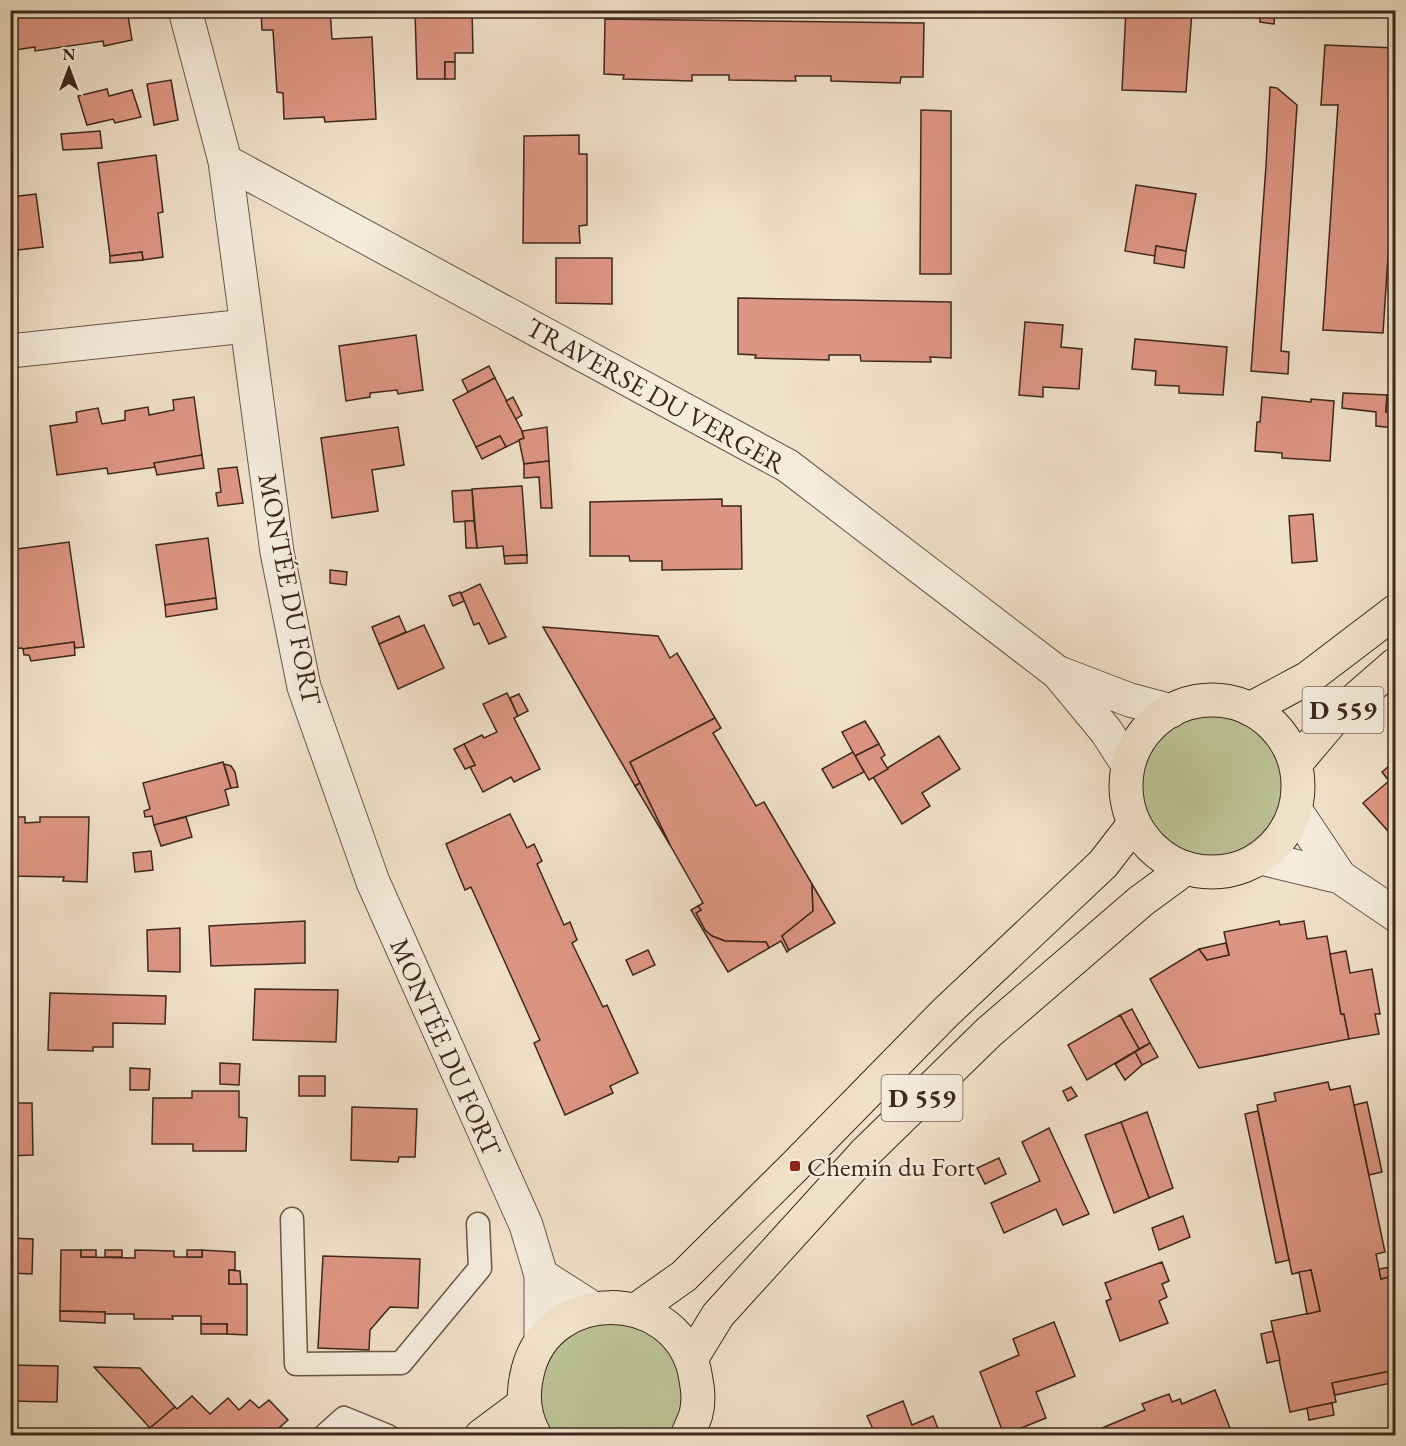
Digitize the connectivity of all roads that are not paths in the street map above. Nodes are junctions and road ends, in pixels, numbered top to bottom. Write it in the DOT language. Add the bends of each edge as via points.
graph roads {
  1 [pos="184,10"];
  2 [pos="225,161"];
  3 [pos="246,326"];
  4 [pos="10,351"];
  5 [pos="1395,611"];
  6 [pos="1395,664"];
  7 [pos="1058,673"];
  8 [pos="1250,709"];
  9 [pos="1171,711"];
  10 [pos="1296,763"];
  11 [pos="1128,765"];
  12 [pos="1296,810"];
  13 [pos="1134,824"];
  14 [pos="1261,858"];
  15 [pos="1186,868"];
  16 [pos="1340,877"];
  17 [pos="1395,915"];
  18 [pos="292,1220"];
  19 [pos="477,1224"];
  20 [pos="541,1275"];
  21 [pos="594,1309"];
  22 [pos="636,1310"];
  23 [pos="541,1341"];
  24 [pos="691,1359"];
  25 [pos="524,1404"];
  26 [pos="324,1436"];
  27 [pos="388,1436"];
  28 [pos="481,1436"];
  29 [pos="535,1436"];
  30 [pos="687,1436"];
  1 -- 2 [label="street, MONTÉE DU FORT"];
  2 -- 3 [label="street, MONTÉE DU FORT"];
  2 -- 7 [label="street, TRAVERSE DU VERGER" via="788,466"];
  3 -- 4 [label="street"];
  3 -- 20 [label="street, MONTÉE DU FORT" via="277,552 304,687 373,882 526,1225"];
  5 -- 8 [label="main road" via="1308,678"];
  6 -- 10 [label="main road, D 559" via="1335,717"];
  7 -- 9 [label="street, TRAVERSE DU VERGER"];
  7 -- 11 [label="street, TRAVERSE DU VERGER" via="1106,731"];
  8 -- 9 [label="main road" via="1224,700 1196,701"];
  8 -- 10 [label="main road" via="1271,722"];
  9 -- 11 [label="main road" via="1143,733"];
  10 -- 12 [label="main road"];
  11 -- 13 [label="main road" via="1128,805"];
  12 -- 14 [label="main road" via="1288,829"];
  12 -- 16 [label="street"];
  13 -- 15 [label="main road" via="1165,859"];
  13 -- 22 [label="main road, D 559" via="1103,864 945,1013 684,1276"];
  14 -- 15 [label="main road" via="1237,869 1212,872"];
  14 -- 16 [label="street"];
  15 -- 24 [label="main road, D 559" via="1141,901 989,1032 865,1153 718,1315"];
  16 -- 17 [label="street"];
  18 -- 19 [label="lane" via="296,1364 401,1363 480,1268"];
  20 -- 21 [label="street"];
  20 -- 23 [label="street, MONTÉE DU FORT"];
  21 -- 22 [label="main road"];
  21 -- 23 [label="main road" via="564,1320"];
  22 -- 24 [label="main road" via="669,1329"];
  23 -- 25 [label="main road" via="524,1382"];
  24 -- 30 [label="main road" via="698,1386 696,1414"];
  25 -- 28 [label="main road"];
  25 -- 29 [label="main road"];
  26 -- 27 [label="lane" via="344,1418"];
}
